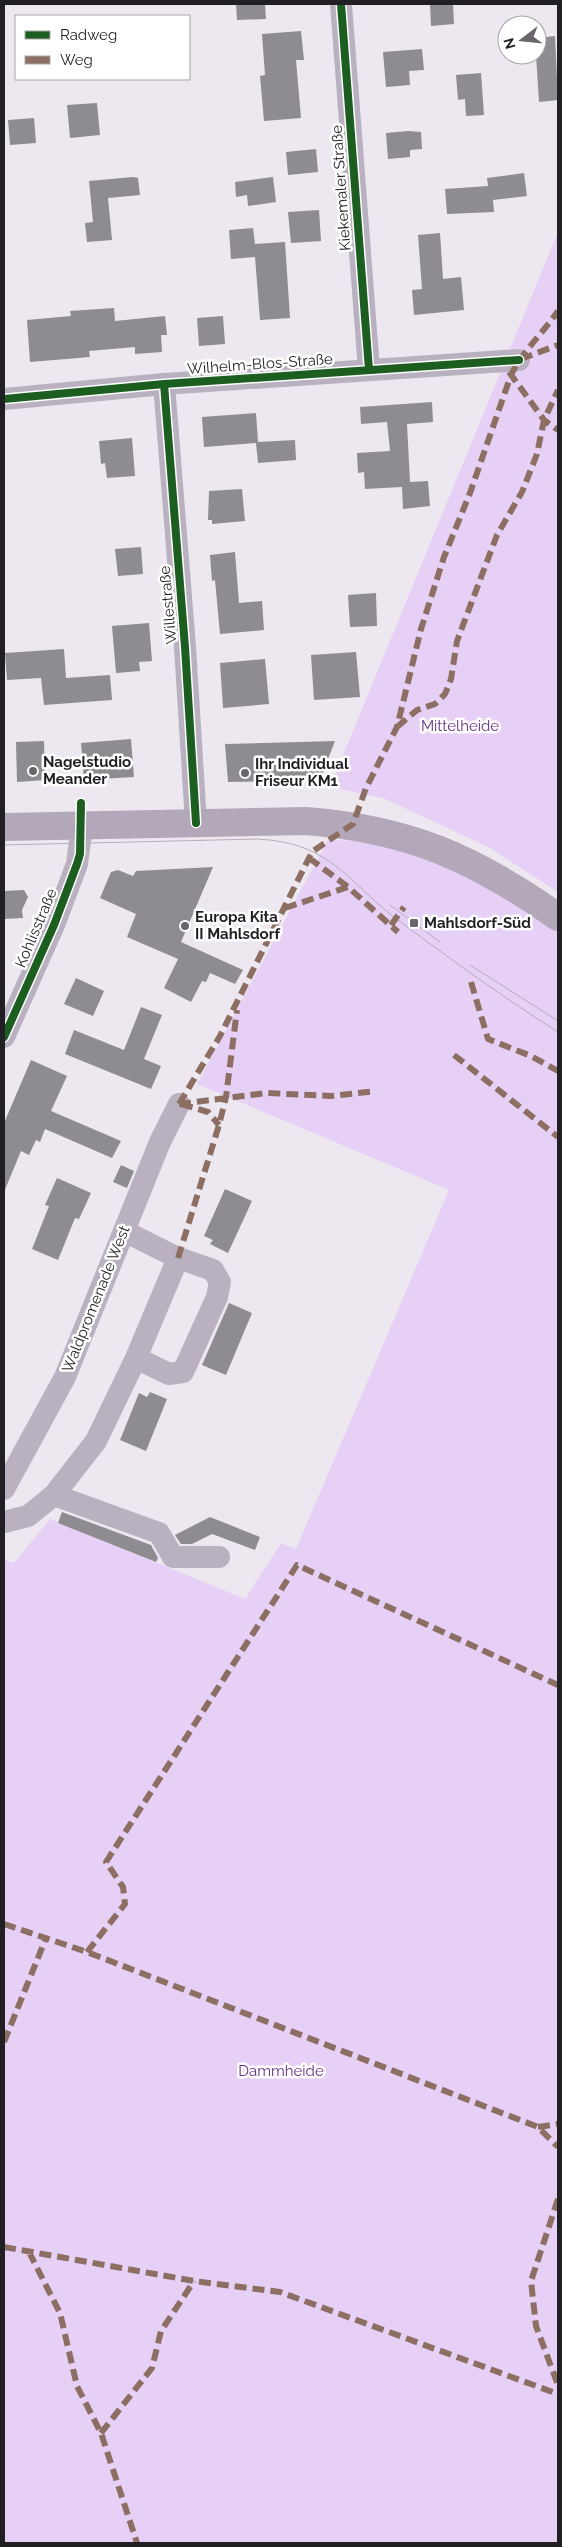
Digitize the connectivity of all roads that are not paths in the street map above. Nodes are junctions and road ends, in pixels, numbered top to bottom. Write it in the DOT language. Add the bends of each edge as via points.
graph roads {
  1 [pos="341,4"];
  2 [pos="519,360"];
  3 [pos="369,370"];
  4 [pos="164,384"];
  5 [pos="4,399"];
  6 [pos="196,823"];
  7 [pos="82,825"];
  8 [pos="4,827"];
  9 [pos="558,917"];
  10 [pos="4,1037"];
  11 [pos="179,1104"];
  12 [pos="124,1231"];
  13 [pos="178,1258"];
  14 [pos="136,1358"];
  15 [pos="4,1489"];
  16 [pos="54,1495"];
  17 [pos="4,1522"];
  18 [pos="219,1557"];
  1 -- 3 [label="street, Kiekemaler Straße"];
  2 -- 3 [label="street, Wilhelm-Blos-Straße"];
  3 -- 4 [label="street, Wilhelm-Blos-Straße"];
  4 -- 5 [label="street, Wilhelm-Blos-Straße"];
  4 -- 6 [label="street, Willestraße"];
  6 -- 7 [label="main road"];
  6 -- 9 [label="main road" via="306,820 352,824 430,845 481,868"];
  7 -- 8 [label="main road"];
  7 -- 10 [label="street, Kohlisstraße" via="77,864 54,925"];
  11 -- 12 [label="street, Waldpromenade West"];
  12 -- 13 [label="street"];
  12 -- 15 [label="street, Waldpromenade West" via="65,1377"];
  13 -- 14 [label="street"];
  13 -- 14 [label="street" via="213,1270 220,1282 218,1297 183,1372 169,1374"];
  14 -- 16 [label="street" via="96,1441"];
  16 -- 17 [label="street" via="28,1516"];
  16 -- 18 [label="street" via="160,1533 173,1557"];
}
